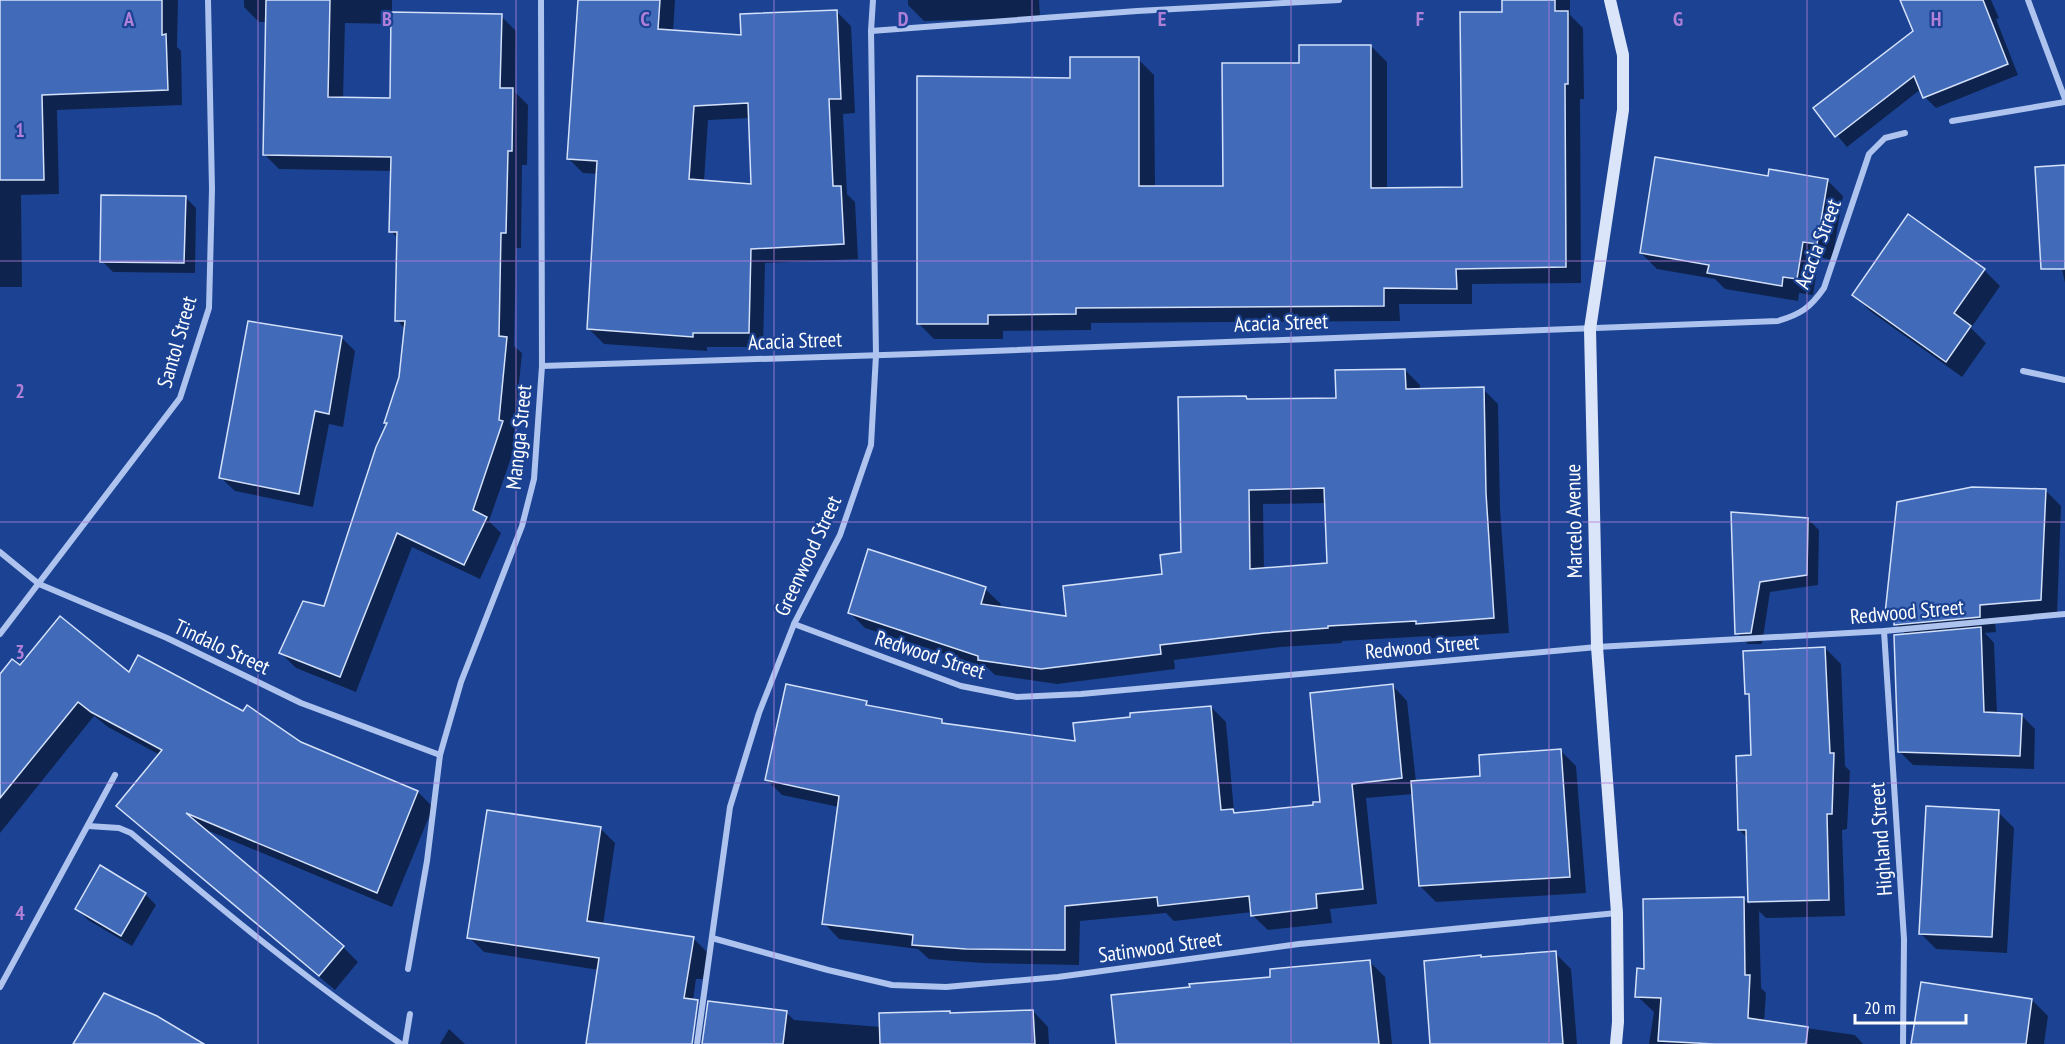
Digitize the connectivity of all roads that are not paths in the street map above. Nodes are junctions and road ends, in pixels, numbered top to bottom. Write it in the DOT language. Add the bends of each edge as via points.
graph roads {
  1 [pos="208,0"];
  2 [pos="542,0"];
  3 [pos="873,0"];
  4 [pos="1339,0"];
  5 [pos="1610,0"];
  6 [pos="2028,0"];
  7 [pos="871,32"];
  8 [pos="2065,100"];
  9 [pos="1952,121"];
  10 [pos="1905,133"];
  11 [pos="1590,329"];
  12 [pos="876,355"];
  13 [pos="542,366"];
  14 [pos="2023,371"];
  15 [pos="2065,380"];
  16 [pos="0,552"];
  17 [pos="39,584"];
  18 [pos="2065,614"];
  19 [pos="794,624"];
  20 [pos="1884,631"];
  21 [pos="0,634"];
  22 [pos="1597,647"];
  23 [pos="440,755"];
  24 [pos="115,775"];
  25 [pos="88,826"];
  26 [pos="1617,912"];
  27 [pos="712,938"];
  28 [pos="408,969"];
  29 [pos="0,987"];
  30 [pos="410,1014"];
  31 [pos="403,1044"];
  32 [pos="697,1044"];
  33 [pos="1616,1044"];
  34 [pos="1903,1044"];
  1 -- 17 [label="street, Santol Street" via="212,189 209,308 180,398"];
  2 -- 13 [label="street, Mangga Street"];
  3 -- 7 [label="street, Greenwood Street"];
  4 -- 7 [label="street"];
  5 -- 11 [label="street, Marcelo Avenue" via="1623,55 1623,110"];
  6 -- 8 [label="street"];
  7 -- 12 [label="street, Greenwood Street"];
  8 -- 9 [label="street"];
  10 -- 11 [label="street, Acacia Street" via="1885,138 1869,154 1824,288 1813,304 1796,316 1778,321"];
  11 -- 12 [label="street, Acacia Street"];
  11 -- 22 [label="street, Marcelo Avenue"];
  12 -- 13 [label="street, Acacia Street"];
  12 -- 19 [label="street, Greenwood Street" via="871,445 840,534"];
  13 -- 23 [label="street, Mangga Street" via="532,488 522,526 461,682"];
  14 -- 15 [label="street"];
  16 -- 17 [label="street, Tindalo Street"];
  17 -- 21 [label="street, Santol Street"];
  17 -- 23 [label="street, Tindalo Street" via="167,638 301,703"];
  18 -- 20 [label="street, Redwood Street"];
  19 -- 22 [label="street, Redwood Street" via="961,686 1017,697"];
  19 -- 27 [label="street, Greenwood Street" via="759,713 730,807"];
  20 -- 22 [label="street, Redwood Street"];
  20 -- 34 [label="street, Highland Street" via="1904,939"];
  22 -- 26 [label="street, Marcelo Avenue"];
  23 -- 28 [label="street, Mangga Street"];
  24 -- 25 [label="street"];
  25 -- 29 [label="street"];
  25 -- 31 [label="street" via="119,828 131,833 274,951 345,1006"];
  26 -- 27 [label="street, Satinwood Street" via="1299,944 1058,977 946,987 892,985"];
  26 -- 33 [label="street, Marcelo Avenue"];
  27 -- 32 [label="street, Greenwood Street"];
  30 -- 31 [label="street"];
}
